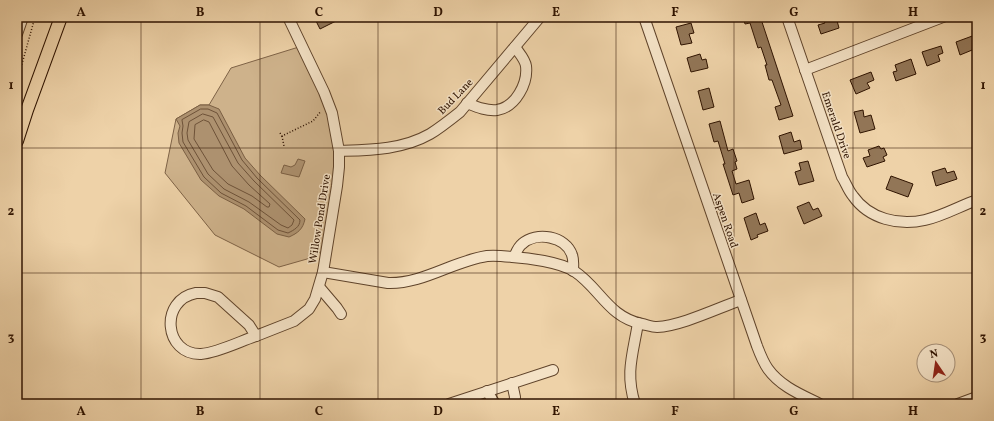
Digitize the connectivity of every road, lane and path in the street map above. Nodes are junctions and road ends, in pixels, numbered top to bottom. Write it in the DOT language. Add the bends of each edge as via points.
graph roads {
  1 [pos="23,17"];
  2 [pos="35,17"];
  3 [pos="61,17"];
  4 [pos="288,17"];
  5 [pos="540,17"];
  6 [pos="644,17"];
  7 [pos="787,17"];
  8 [pos="943,17"];
  9 [pos="17,34"];
  10 [pos="515,47"];
  11 [pos="805,70"];
  12 [pos="17,82"];
  13 [pos="467,103"];
  14 [pos="322,110"];
  15 [pos="280,133"];
  16 [pos="282,136"];
  17 [pos="17,141"];
  18 [pos="284,146"];
  19 [pos="338,151"];
  20 [pos="977,200"];
  21 [pos="514,257"];
  22 [pos="573,270"];
  23 [pos="323,272"];
  24 [pos="320,288"];
  25 [pos="741,300"];
  26 [pos="341,314"];
  27 [pos="638,324"];
  28 [pos="256,336"];
  29 [pos="553,370"];
  30 [pos="512,383"];
  31 [pos="487,391"];
  32 [pos="977,396"];
  33 [pos="449,404"];
  34 [pos="495,404"];
  35 [pos="514,404"];
  36 [pos="635,404"];
  37 [pos="820,404"];
  38 [pos="958,404"];
  1 -- 9 [label="street"];
  2 -- 12 [label="path"];
  3 -- 17 [label="main road"];
  4 -- 19 [label="street, Willow Pond Drive" via="332,113"];
  5 -- 10 [label="street, Bud Lane"];
  6 -- 25 [label="street, Aspen Road"];
  7 -- 11 [label="street, Emerald Drive"];
  8 -- 11 [label="street"];
  10 -- 13 [label="street, Bud Lane"];
  10 -- 13 [label="street" via="525,63 526,72 523,86 513,102 505,108 491,110 480,109"];
  11 -- 20 [label="street, Emerald Drive" via="842,177 853,197 862,206 891,221 913,222 925,220"];
  13 -- 19 [label="street, Bud Lane" via="444,125 415,141 389,148"];
  14 -- 16 [label="path" via="313,121"];
  15 -- 16 [label="path"];
  16 -- 18 [label="path"];
  19 -- 23 [label="street, Willow Pond Drive" via="337,186"];
  21 -- 22 [label="street, Willow Pond Drive"];
  21 -- 22 [label="street" via="521,244 527,240 547,237 562,243 570,251 573,256"];
  21 -- 23 [label="street, Willow Pond Drive" via="496,255 476,258 398,284"];
  22 -- 27 [label="street, Willow Pond Drive" via="612,309"];
  23 -- 24 [label="street"];
  24 -- 26 [label="street"];
  24 -- 28 [label="street" via="303,316"];
  25 -- 27 [label="street, Willow Pond Drive" via="668,325 657,327"];
  25 -- 37 [label="street, Aspen Road" via="768,369 788,388"];
  27 -- 36 [label="street" via="630,366 630,382"];
  28 -- 28 [label="street" via="210,353 194,353 182,348 173,336 170,326 173,311 179,302 191,294 212,294 249,325"];
  29 -- 30 [label="street"];
  30 -- 31 [label="street"];
  30 -- 35 [label="street"];
  31 -- 33 [label="street"];
  31 -- 34 [label="street"];
  32 -- 38 [label="street"];
}
